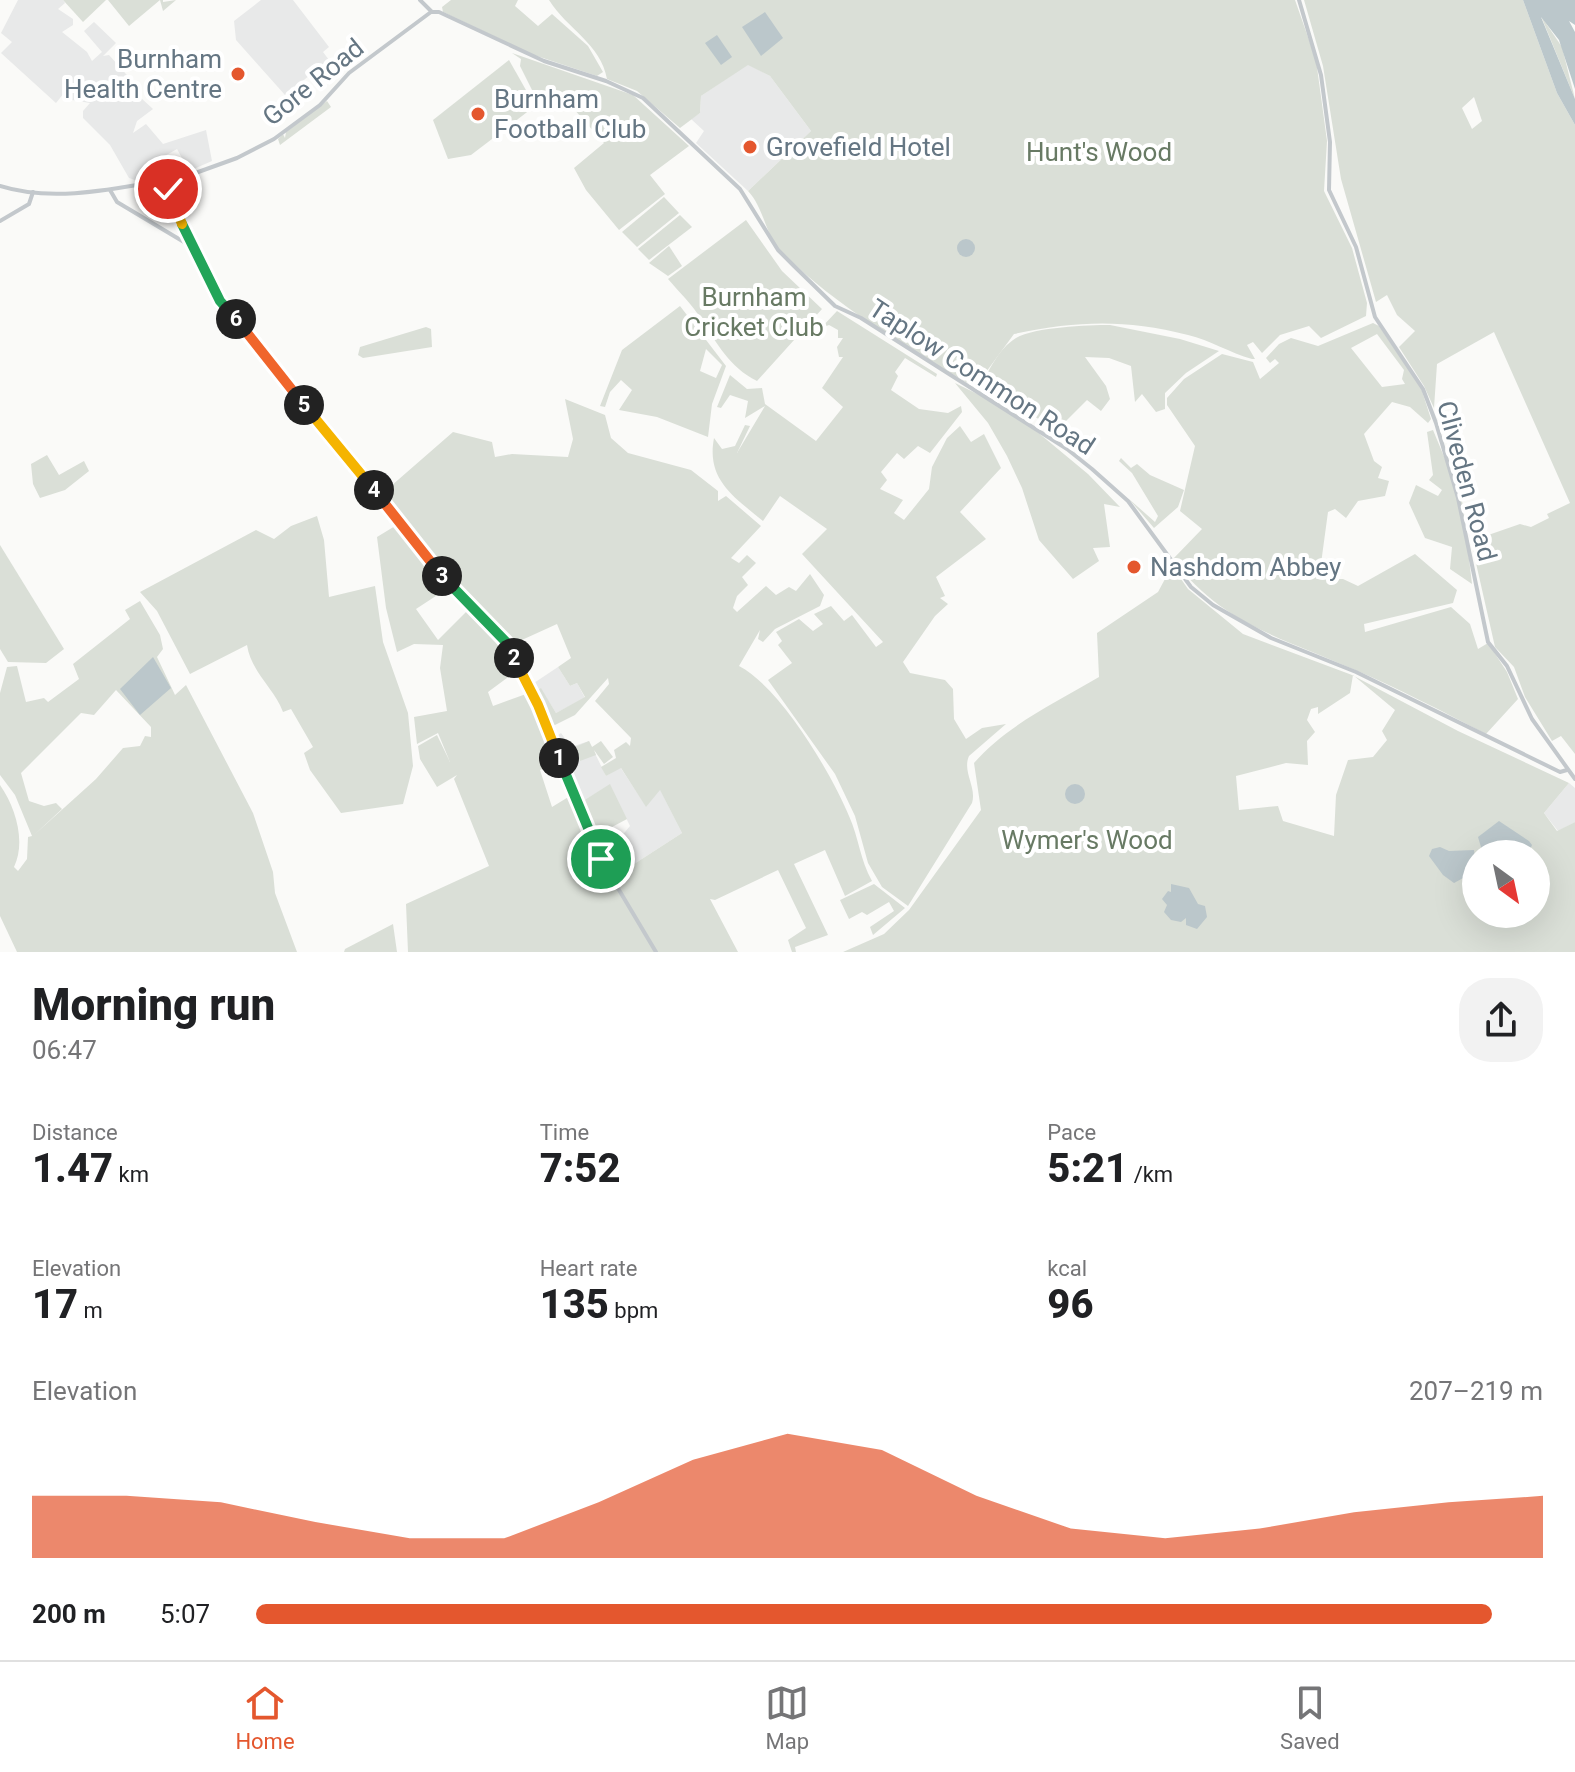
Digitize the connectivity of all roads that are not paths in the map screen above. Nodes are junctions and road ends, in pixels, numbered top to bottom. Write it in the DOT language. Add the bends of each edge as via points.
graph roads {
  1 [pos="420,0"];
  2 [pos="1299,0"];
  3 [pos="432,12"];
  4 [pos="165,184"];
  5 [pos="0,186"];
  6 [pos="110,190"];
  7 [pos="33,192"];
  8 [pos="0,221"];
  9 [pos="184,238"];
  10 [pos="1567,770"];
  11 [pos="1575,779"];
  12 [pos="656,952"];
  1 -- 3 [label="street"];
  2 -- 10 [label="street, Cliveden Road" via="1321,75 1330,142 1329,190 1356,247 1375,317 1418,381 1436,423 1458,498 1488,642"];
  3 -- 4 [label="street, Gore Road" via="349,73 320,105 274,139"];
  3 -- 10 [label="street, Taplow Common Road" via="643,98 740,189 778,250 835,306 1067,449 1128,501 1191,587 1213,605 1271,638 1356,672 1560,772"];
  4 -- 6 [label="street, Gore Road"];
  4 -- 9 [label="street"];
  5 -- 7 [label="street, Gore Road"];
  6 -- 7 [label="street, Gore Road"];
  6 -- 9 [label="street" via="117,202"];
  7 -- 8 [label="street" via="29,204"];
  9 -- 12 [label="street" via="220,301 455,591 506,642 538,705 597,853"];
  10 -- 11 [label="street, Cliveden Road"];
}
